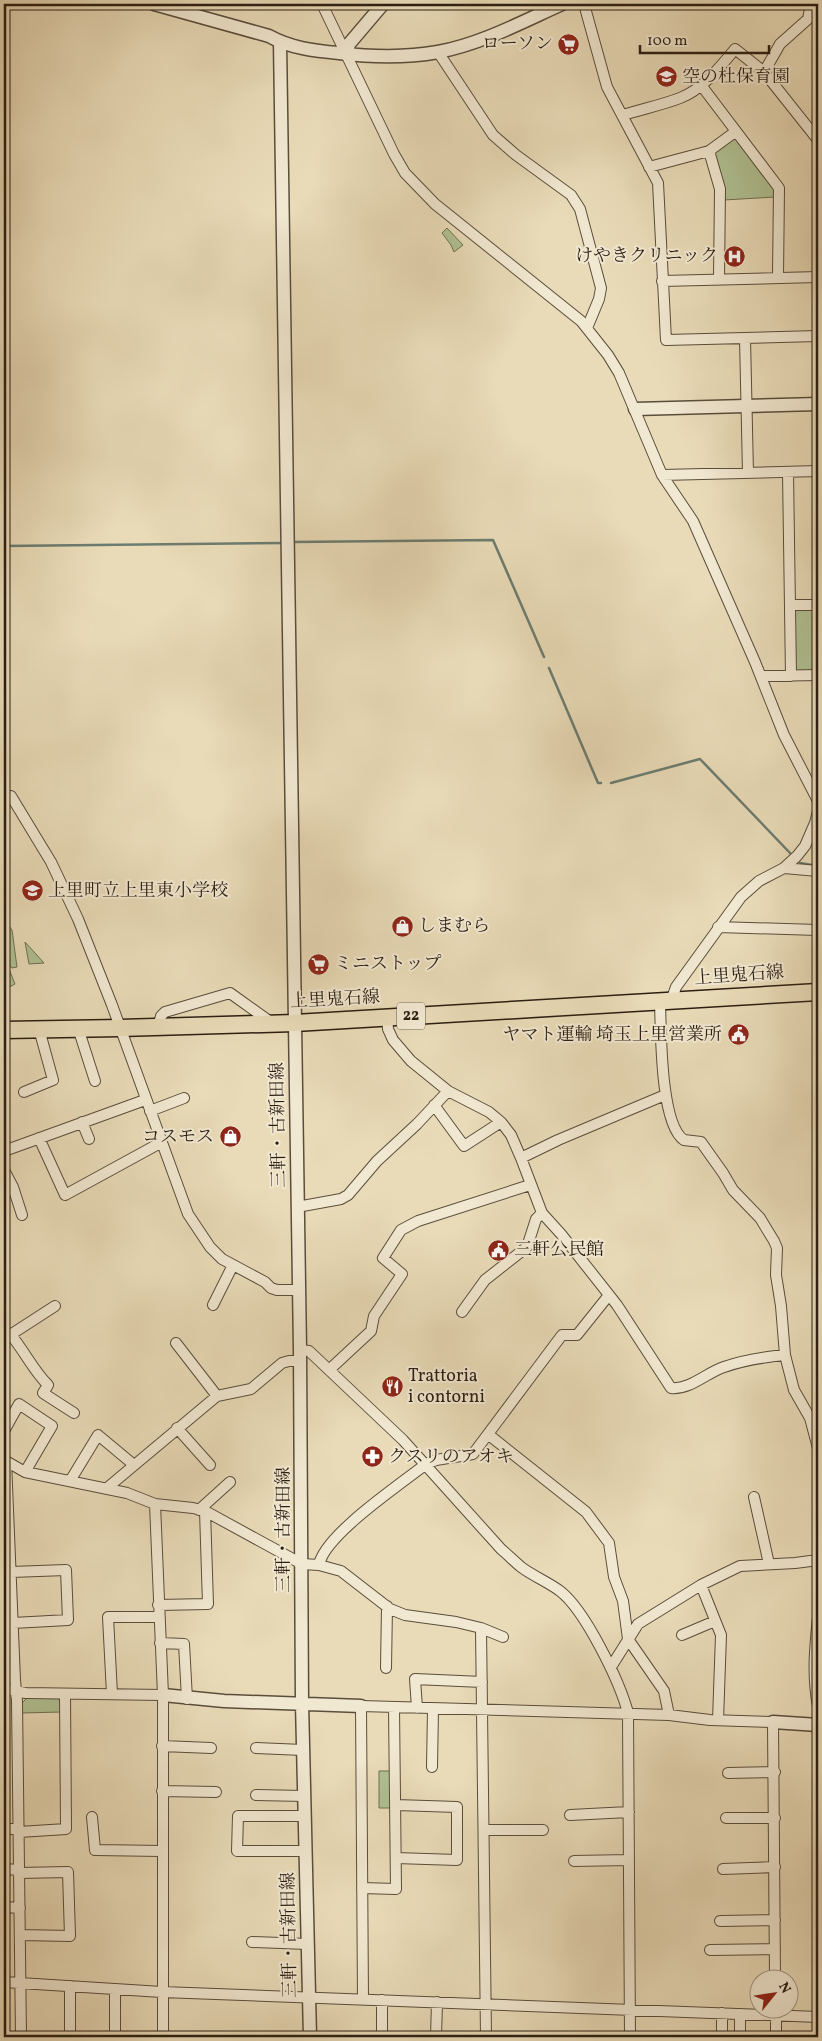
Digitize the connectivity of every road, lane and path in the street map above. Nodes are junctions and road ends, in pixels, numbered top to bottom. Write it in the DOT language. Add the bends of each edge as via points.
graph roads {
  1 [pos="154,4"];
  2 [pos="322,4"];
  3 [pos="383,4"];
  4 [pos="562,4"];
  5 [pos="584,4"];
  6 [pos="811,4"];
  7 [pos="280,42"];
  8 [pos="438,52"];
  9 [pos="348,54"];
  10 [pos="764,72"];
  11 [pos="701,85"];
  12 [pos="623,115"];
  13 [pos="735,132"];
  14 [pos="818,140"];
  15 [pos="708,151"];
  16 [pos="649,167"];
  17 [pos="778,277"];
  18 [pos="818,277"];
  19 [pos="719,279"];
  20 [pos="662,281"];
  21 [pos="588,328"];
  22 [pos="818,336"];
  23 [pos="745,338"];
  24 [pos="818,404"];
  25 [pos="746,406"];
  26 [pos="635,409"];
  27 [pos="818,471"];
  28 [pos="788,472"];
  29 [pos="748,473"];
  30 [pos="662,475"];
  31 [pos="790,605"];
  32 [pos="818,605"];
  33 [pos="818,675"];
  34 [pos="761,676"];
  35 [pos="790,676"];
  36 [pos="4,800"];
  37 [pos="784,868"];
  38 [pos="818,871"];
  39 [pos="718,927"];
  40 [pos="818,930"];
  41 [pos="818,992"];
  42 [pos="665,1001"];
  43 [pos="387,1017"];
  44 [pos="295,1023"];
  45 [pos="272,1024"];
  46 [pos="158,1027"];
  47 [pos="78,1028"];
  48 [pos="120,1028"];
  49 [pos="39,1029"];
  50 [pos="4,1030"];
  51 [pos="95,1081"];
  52 [pos="448,1091"];
  53 [pos="24,1092"];
  54 [pos="665,1095"];
  55 [pos="184,1098"];
  56 [pos="145,1100"];
  57 [pos="434,1105"];
  58 [pos="150,1111"];
  59 [pos="82,1122"];
  60 [pos="501,1122"];
  61 [pos="39,1138"];
  62 [pos="89,1139"];
  63 [pos="162,1142"];
  64 [pos="4,1151"];
  65 [pos="521,1158"];
  66 [pos="4,1170"];
  67 [pos="530,1185"];
  68 [pos="297,1207"];
  69 [pos="542,1213"];
  70 [pos="22,1215"];
  71 [pos="233,1265"];
  72 [pos="299,1290"];
  73 [pos="609,1295"];
  74 [pos="213,1305"];
  75 [pos="56,1306"];
  76 [pos="462,1312"];
  77 [pos="8,1337"];
  78 [pos="176,1343"];
  79 [pos="785,1355"];
  80 [pos="300,1356"];
  81 [pos="329,1370"];
  82 [pos="217,1396"];
  83 [pos="74,1413"];
  84 [pos="177,1428"];
  85 [pos="4,1431"];
  86 [pos="489,1434"];
  87 [pos="818,1448"];
  88 [pos="5,1460"];
  89 [pos="426,1464"];
  90 [pos="134,1465"];
  91 [pos="210,1465"];
  92 [pos="25,1472"];
  93 [pos="70,1481"];
  94 [pos="230,1482"];
  95 [pos="107,1488"];
  96 [pos="754,1497"];
  97 [pos="155,1504"];
  98 [pos="202,1511"];
  99 [pos="6,1543"];
  100 [pos="818,1560"];
  101 [pos="302,1564"];
  102 [pos="769,1564"];
  103 [pos="320,1565"];
  104 [pos="12,1572"];
  105 [pos="701,1585"];
  106 [pos="158,1605"];
  107 [pos="386,1606"];
  108 [pos="818,1617"];
  109 [pos="158,1618"];
  110 [pos="716,1621"];
  111 [pos="13,1623"];
  112 [pos="481,1628"];
  113 [pos="730,1630"];
  114 [pos="682,1635"];
  115 [pos="721,1636"];
  116 [pos="503,1637"];
  117 [pos="628,1639"];
  118 [pos="160,1643"];
  119 [pos="8,1647"];
  120 [pos="610,1667"];
  121 [pos="386,1668"];
  122 [pos="482,1682"];
  123 [pos="4,1689"];
  124 [pos="16,1691"];
  125 [pos="65,1694"];
  126 [pos="112,1694"];
  127 [pos="163,1695"];
  128 [pos="187,1699"];
  129 [pos="302,1703"];
  130 [pos="361,1706"];
  131 [pos="818,1706"];
  132 [pos="394,1708"];
  133 [pos="417,1708"];
  134 [pos="433,1709"];
  135 [pos="484,1709"];
  136 [pos="628,1713"];
  137 [pos="669,1715"];
  138 [pos="718,1720"];
  139 [pos="773,1722"];
  140 [pos="818,1725"];
  141 [pos="162,1746"];
  142 [pos="211,1748"];
  143 [pos="256,1748"];
  144 [pos="304,1750"];
  145 [pos="432,1767"];
  146 [pos="775,1772"];
  147 [pos="728,1773"];
  148 [pos="162,1791"];
  149 [pos="216,1792"];
  150 [pos="256,1795"];
  151 [pos="304,1796"];
  152 [pos="396,1805"];
  153 [pos="629,1812"];
  154 [pos="570,1815"];
  155 [pos="305,1816"];
  156 [pos="92,1817"];
  157 [pos="726,1818"];
  158 [pos="775,1818"];
  159 [pos="4,1828"];
  160 [pos="484,1830"];
  161 [pos="543,1830"];
  162 [pos="19,1831"];
  163 [pos="306,1850"];
  164 [pos="162,1851"];
  165 [pos="396,1858"];
  166 [pos="629,1860"];
  167 [pos="574,1861"];
  168 [pos="775,1867"];
  169 [pos="4,1869"];
  170 [pos="724,1869"];
  171 [pos="19,1871"];
  172 [pos="362,1888"];
  173 [pos="4,1907"];
  174 [pos="20,1908"];
  175 [pos="775,1920"];
  176 [pos="720,1921"];
  177 [pos="20,1935"];
  178 [pos="252,1942"];
  179 [pos="308,1944"];
  180 [pos="775,1949"];
  181 [pos="710,1950"];
  182 [pos="775,1968"];
  183 [pos="4,1982"];
  184 [pos="21,1983"];
  185 [pos="70,1986"];
  186 [pos="114,1989"];
  187 [pos="162,1992"];
  188 [pos="309,1997"];
  189 [pos="363,1999"];
  190 [pos="382,2000"];
  191 [pos="436,2002"];
  192 [pos="486,2004"];
  193 [pos="630,2010"];
  194 [pos="722,2013"];
  195 [pos="750,2013"];
  196 [pos="740,2014"];
  197 [pos="800,2015"];
  198 [pos="818,2017"];
  199 [pos="776,2018"];
  200 [pos="21,2037"];
  201 [pos="70,2037"];
  202 [pos="115,2037"];
  203 [pos="163,2037"];
  204 [pos="310,2037"];
  205 [pos="382,2037"];
  206 [pos="436,2037"];
  207 [pos="486,2037"];
  208 [pos="630,2037"];
  209 [pos="722,2037"];
  210 [pos="740,2037"];
  211 [pos="776,2037"];
  1 -- 7 [label="street" via="269,36"];
  2 -- 9 [label="street"];
  3 -- 9 [label="street" via="349,44"];
  4 -- 8 [label="street" via="491,36"];
  5 -- 12 [label="street" via="607,87"];
  6 -- 10 [label="street" via="808,19 780,44"];
  7 -- 9 [label="street"];
  7 -- 44 [label="street, 三軒・古新田線"];
  8 -- 9 [label="street" via="392,56"];
  8 -- 21 [label="street" via="493,135 571,195 580,209 601,288"];
  9 -- 21 [label="street" via="405,173 452,218"];
  10 -- 11 [label="street" via="735,49"];
  10 -- 14 [label="street"];
  11 -- 12 [label="street" via="681,98"];
  11 -- 13 [label="street"];
  12 -- 16 [label="street"];
  13 -- 15 [label="street"];
  13 -- 17 [label="street" via="780,188"];
  15 -- 16 [label="street"];
  15 -- 19 [label="street" via="720,189"];
  16 -- 20 [label="street" via="658,183"];
  17 -- 18 [label="street"];
  17 -- 19 [label="street"];
  19 -- 20 [label="street"];
  20 -- 23 [label="street" via="666,340"];
  21 -- 26 [label="street" via="619,373"];
  22 -- 23 [label="street"];
  23 -- 25 [label="street"];
  24 -- 25 [label="street"];
  25 -- 26 [label="street"];
  25 -- 29 [label="street"];
  26 -- 30 [label="street"];
  27 -- 28 [label="street"];
  28 -- 29 [label="street"];
  28 -- 31 [label="street"];
  29 -- 30 [label="street"];
  30 -- 34 [label="street" via="693,521"];
  31 -- 32 [label="street"];
  31 -- 35 [label="street"];
  33 -- 35 [label="street"];
  34 -- 35 [label="street"];
  34 -- 37 [label="street" via="784,735 818,801 815,823 805,846"];
  36 -- 48 [label="street" via="11,796 62,884"];
  37 -- 38 [label="street"];
  37 -- 39 [label="street" via="750,887"];
  39 -- 40 [label="street"];
  39 -- 42 [label="street"];
  41 -- 42 [label="main road, 上里鬼石線 / 22"];
  42 -- 43 [label="main road, 上里鬼石線 / 22"];
  42 -- 54 [label="street"];
  43 -- 44 [label="main road, 上里鬼石線 / 22"];
  43 -- 52 [label="street" via="388,1029 401,1050"];
  44 -- 45 [label="main road, 上里鬼石線 / 22"];
  44 -- 68 [label="street, 三軒・古新田線"];
  45 -- 46 [label="main road, 上里鬼石線 / 22"];
  45 -- 46 [label="street" via="230,993 165,1012"];
  46 -- 48 [label="main road, 上里鬼石線 / 22"];
  47 -- 48 [label="main road, 上里鬼石線 / 22"];
  47 -- 49 [label="main road, 上里鬼石線 / 22"];
  47 -- 51 [label="street"];
  48 -- 56 [label="street"];
  49 -- 50 [label="main road, 上里鬼石線 / 22"];
  49 -- 53 [label="street" via="53,1080"];
  52 -- 57 [label="street"];
  52 -- 60 [label="street" via="489,1112"];
  54 -- 65 [label="street"];
  54 -- 79 [label="street" via="679,1137 701,1142 733,1190 760,1218 774,1241"];
  55 -- 58 [label="street"];
  56 -- 58 [label="street"];
  56 -- 59 [label="street"];
  57 -- 60 [label="street" via="464,1146"];
  57 -- 68 [label="street" via="376,1161 348,1195 341,1200"];
  58 -- 63 [label="street"];
  59 -- 61 [label="street"];
  59 -- 62 [label="street"];
  60 -- 65 [label="street"];
  61 -- 63 [label="street" via="65,1195"];
  61 -- 64 [label="street"];
  63 -- 71 [label="street" via="188,1214 214,1253"];
  65 -- 67 [label="street"];
  66 -- 70 [label="street" via="14,1187"];
  67 -- 69 [label="street"];
  67 -- 81 [label="street" via="418,1221 401,1230 382,1258 402,1274 374,1316 371,1331"];
  68 -- 72 [label="street, 三軒・古新田線"];
  69 -- 73 [label="street"];
  69 -- 76 [label="street" via="536,1219 526,1248 485,1280"];
  71 -- 72 [label="street" via="271,1288"];
  71 -- 74 [label="street"];
  72 -- 80 [label="street, 三軒・古新田線"];
  73 -- 79 [label="street" via="671,1388 681,1389 722,1367 750,1359"];
  73 -- 86 [label="street" via="577,1335 562,1335"];
  75 -- 77 [label="street"];
  77 -- 83 [label="street" via="23,1349 35,1372 48,1385 43,1393"];
  78 -- 82 [label="street"];
  79 -- 87 [label="street" via="794,1390 810,1418"];
  80 -- 81 [label="street" via="309,1351"];
  80 -- 82 [label="street" via="282,1363 251,1389"];
  80 -- 101 [label="street, 三軒・古新田線"];
  81 -- 89 [label="street"];
  82 -- 84 [label="street"];
  84 -- 90 [label="street"];
  84 -- 91 [label="street"];
  85 -- 92 [label="street" via="19,1404 52,1426"];
  86 -- 89 [label="street" via="473,1454"];
  86 -- 117 [label="street" via="586,1512 609,1543 614,1577 624,1600"];
  88 -- 92 [label="street"];
  88 -- 99 [label="street"];
  89 -- 103 [label="street" via="349,1524 324,1554"];
  89 -- 120 [label="street" via="501,1549 522,1568 571,1601"];
  90 -- 93 [label="street" via="98,1434"];
  90 -- 95 [label="street"];
  92 -- 93 [label="street"];
  93 -- 95 [label="street"];
  94 -- 98 [label="street"];
  95 -- 97 [label="street"];
  96 -- 102 [label="street"];
  97 -- 98 [label="street"];
  97 -- 106 [label="street"];
  98 -- 101 [label="street"];
  98 -- 106 [label="street" via="208,1604"];
  99 -- 104 [label="street"];
  100 -- 102 [label="street"];
  101 -- 103 [label="street"];
  101 -- 129 [label="street, 三軒・古新田線"];
  102 -- 105 [label="street" via="740,1566"];
  103 -- 107 [label="street" via="341,1572"];
  104 -- 111 [label="street"];
  104 -- 111 [label="street" via="66,1570 68,1612 68,1620"];
  105 -- 110 [label="street"];
  105 -- 117 [label="street" via="638,1624"];
  106 -- 109 [label="street"];
  107 -- 112 [label="street" via="405,1615"];
  107 -- 121 [label="street"];
  108 -- 131 [label="street" via="814,1680"];
  109 -- 118 [label="street"];
  109 -- 126 [label="street" via="108,1617"];
  110 -- 114 [label="street"];
  110 -- 115 [label="street"];
  111 -- 119 [label="street"];
  112 -- 116 [label="street"];
  112 -- 122 [label="street"];
  113 -- 115 [label="street"];
  115 -- 138 [label="street"];
  117 -- 120 [label="street"];
  117 -- 137 [label="street" via="664,1690"];
  118 -- 127 [label="street"];
  118 -- 128 [label="street" via="184,1644"];
  119 -- 124 [label="street"];
  120 -- 136 [label="street" via="624,1695"];
  122 -- 133 [label="street" via="415,1679"];
  122 -- 135 [label="street"];
  123 -- 124 [label="street"];
  124 -- 125 [label="street"];
  124 -- 162 [label="street"];
  125 -- 126 [label="street"];
  125 -- 162 [label="street" via="66,1829"];
  126 -- 127 [label="street"];
  127 -- 128 [label="street"];
  127 -- 141 [label="street"];
  128 -- 129 [label="street"];
  129 -- 130 [label="street"];
  129 -- 144 [label="street, 三軒・古新田線"];
  130 -- 132 [label="street"];
  130 -- 172 [label="street"];
  132 -- 133 [label="street"];
  132 -- 152 [label="street"];
  133 -- 134 [label="street"];
  134 -- 135 [label="street"];
  134 -- 145 [label="street"];
  135 -- 136 [label="street"];
  135 -- 160 [label="street"];
  136 -- 137 [label="street"];
  136 -- 153 [label="street"];
  137 -- 138 [label="street"];
  138 -- 139 [label="street"];
  139 -- 140 [label="street"];
  139 -- 146 [label="street"];
  141 -- 142 [label="street"];
  141 -- 148 [label="street"];
  143 -- 144 [label="street"];
  144 -- 151 [label="street, 三軒・古新田線"];
  146 -- 147 [label="street"];
  146 -- 158 [label="street"];
  148 -- 149 [label="street"];
  148 -- 164 [label="street"];
  150 -- 151 [label="street"];
  151 -- 155 [label="street, 三軒・古新田線"];
  152 -- 165 [label="street"];
  152 -- 165 [label="street" via="456,1807 457,1860"];
  153 -- 154 [label="street"];
  153 -- 166 [label="street"];
  155 -- 163 [label="street, 三軒・古新田線"];
  155 -- 163 [label="street" via="238,1816 237,1851"];
  156 -- 164 [label="street" via="95,1850"];
  157 -- 158 [label="street"];
  158 -- 168 [label="street"];
  159 -- 162 [label="street"];
  160 -- 161 [label="street"];
  160 -- 192 [label="street"];
  162 -- 171 [label="street"];
  163 -- 179 [label="street, 三軒・古新田線"];
  164 -- 187 [label="street"];
  165 -- 172 [label="street" via="396,1889"];
  166 -- 167 [label="street"];
  166 -- 193 [label="street"];
  168 -- 170 [label="street"];
  168 -- 175 [label="street"];
  169 -- 171 [label="street"];
  171 -- 174 [label="street"];
  171 -- 177 [label="street" via="68,1872 70,1936"];
  172 -- 189 [label="street"];
  173 -- 174 [label="street"];
  174 -- 177 [label="street"];
  175 -- 176 [label="street"];
  175 -- 180 [label="street"];
  177 -- 184 [label="street"];
  178 -- 179 [label="street"];
  179 -- 188 [label="street, 三軒・古新田線"];
  180 -- 181 [label="street"];
  180 -- 182 [label="street"];
  183 -- 184 [label="street"];
  184 -- 185 [label="street"];
  184 -- 200 [label="street"];
  185 -- 186 [label="street"];
  185 -- 201 [label="street"];
  186 -- 187 [label="street"];
  186 -- 202 [label="street"];
  187 -- 188 [label="street"];
  187 -- 203 [label="street"];
  188 -- 189 [label="street"];
  188 -- 204 [label="street, 三軒・古新田線"];
  189 -- 190 [label="street"];
  190 -- 191 [label="street"];
  190 -- 205 [label="street"];
  191 -- 192 [label="street"];
  191 -- 206 [label="street"];
  192 -- 193 [label="street"];
  192 -- 207 [label="street"];
  193 -- 194 [label="street"];
  193 -- 208 [label="street"];
  194 -- 196 [label="street"];
  194 -- 209 [label="street"];
  195 -- 196 [label="street"];
  196 -- 210 [label="street"];
  197 -- 198 [label="street"];
  199 -- 211 [label="street"];
}
